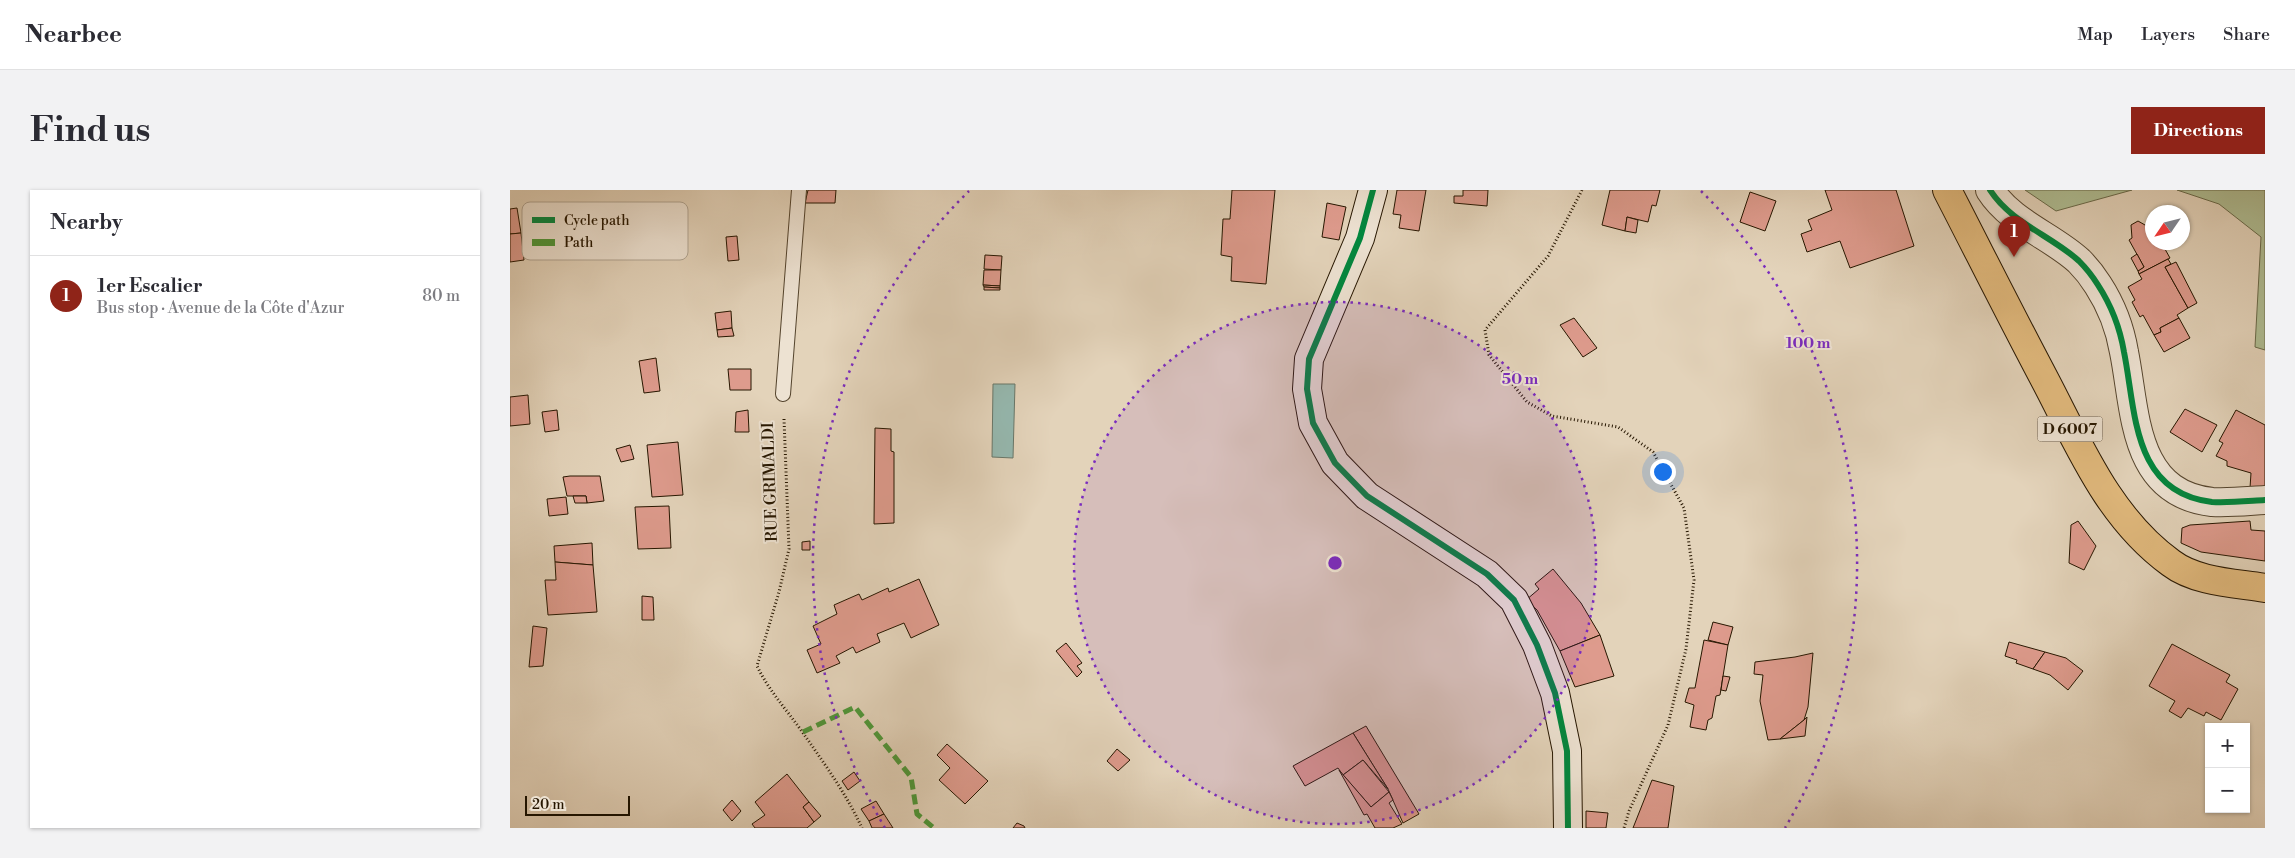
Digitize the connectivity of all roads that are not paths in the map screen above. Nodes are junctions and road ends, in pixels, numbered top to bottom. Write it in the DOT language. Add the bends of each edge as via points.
graph roads {
  1 [pos="799,190"];
  2 [pos="1373,190"];
  3 [pos="1948,190"];
  4 [pos="1990,190"];
  5 [pos="783,394"];
  6 [pos="2265,500"];
  7 [pos="2265,588"];
  8 [pos="1568,828"];
  1 -- 5 [label="lane"];
  2 -- 8 [label="main road" via="1360,238 1310,359 1307,389 1313,423 1336,463 1367,496 1488,574 1514,600 1537,645 1555,693 1567,751"];
  3 -- 7 [label="main road, D 6007" via="2109,500 2138,535 2172,564 2202,577"];
  4 -- 6 [label="main road" via="2010,211 2079,261 2110,305 2124,351 2138,433 2148,462 2162,480 2183,494 2211,502"];
}
